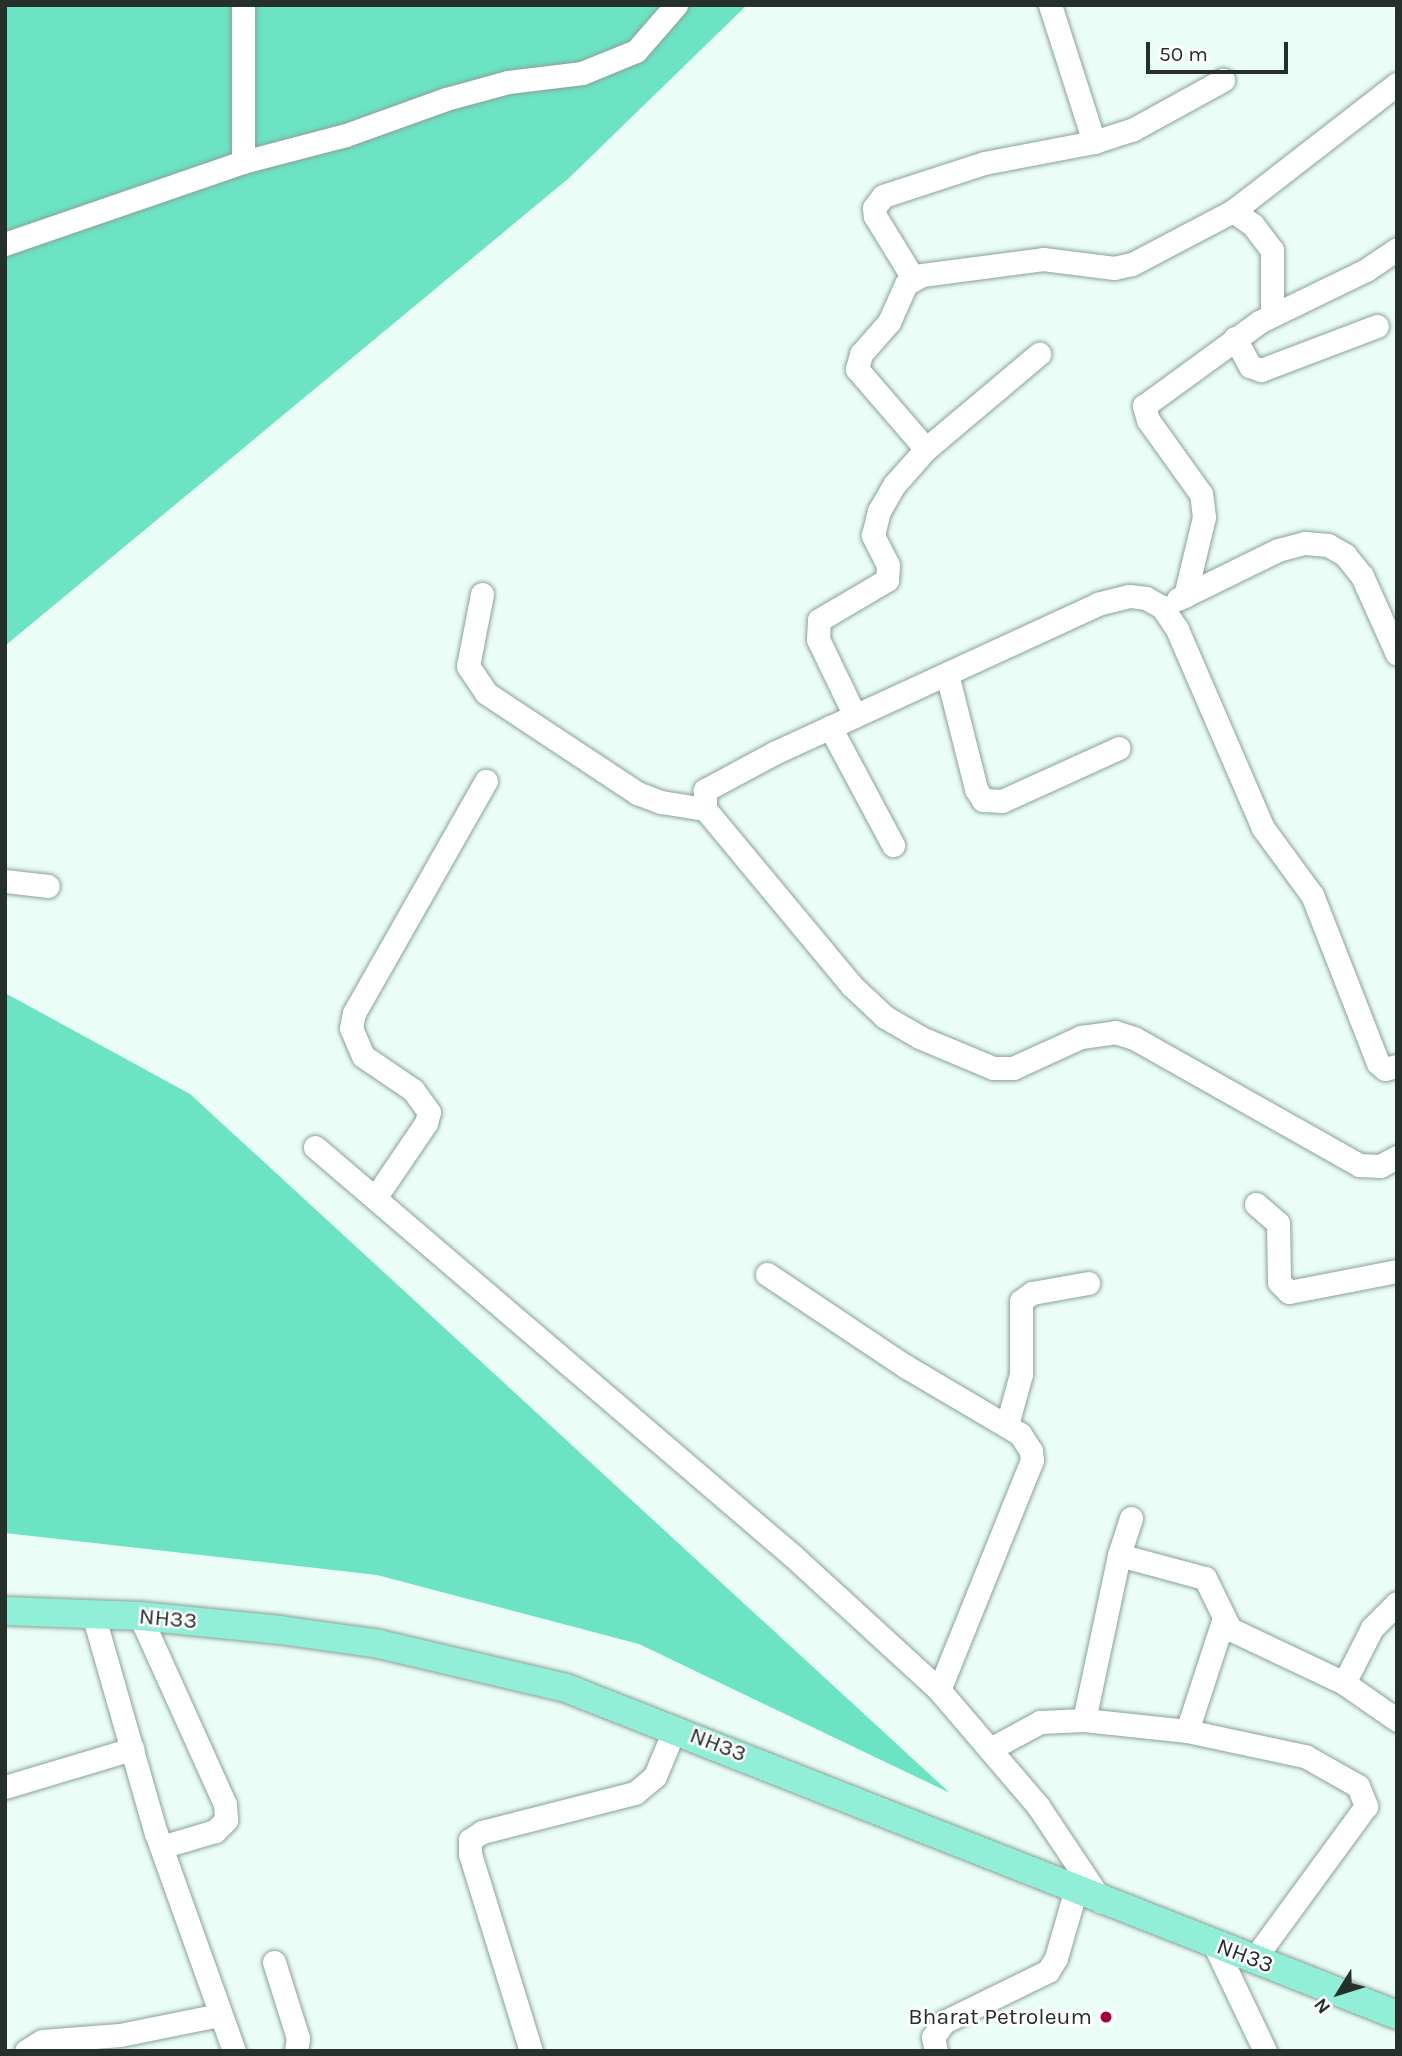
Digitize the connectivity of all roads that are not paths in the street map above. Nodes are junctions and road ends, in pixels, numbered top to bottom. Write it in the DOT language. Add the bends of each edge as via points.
graph roads {
  1 [pos="243,5"];
  2 [pos="676,5"];
  3 [pos="1051,5"];
  4 [pos="1223,80"];
  5 [pos="1397,84"];
  6 [pos="1094,142"];
  7 [pos="243,162"];
  8 [pos="1233,211"];
  9 [pos="5,244"];
  10 [pos="1397,249"];
  11 [pos="913,278"];
  12 [pos="1272,315"];
  13 [pos="1377,326"];
  14 [pos="1235,338"];
  15 [pos="1039,354"];
  16 [pos="926,449"];
  17 [pos="482,594"];
  18 [pos="1185,596"];
  19 [pos="1162,607"];
  20 [pos="1397,654"];
  21 [pos="947,674"];
  22 [pos="855,716"];
  23 [pos="830,727"];
  24 [pos="1119,748"];
  25 [pos="486,781"];
  26 [pos="705,809"];
  27 [pos="893,845"];
  28 [pos="5,881"];
  29 [pos="48,886"];
  30 [pos="1397,1066"];
  31 [pos="315,1147"];
  32 [pos="1397,1157"];
  33 [pos="375,1198"];
  34 [pos="1256,1204"];
  35 [pos="1397,1271"];
  36 [pos="767,1274"];
  37 [pos="1087,1283"];
  38 [pos="1007,1425"];
  39 [pos="1131,1518"];
  40 [pos="1118,1555"];
  41 [pos="1397,1603"];
  42 [pos="5,1611"];
  43 [pos="93,1614"];
  44 [pos="140,1616"];
  45 [pos="1224,1618"];
  46 [pos="1344,1683"];
  47 [pos="939,1690"];
  48 [pos="1084,1720"];
  49 [pos="1397,1720"];
  50 [pos="675,1728"];
  51 [pos="1187,1731"];
  52 [pos="992,1748"];
  53 [pos="132,1749"];
  54 [pos="5,1787"];
  55 [pos="161,1847"];
  56 [pos="1075,1892"];
  57 [pos="1102,1902"];
  58 [pos="1214,1944"];
  59 [pos="1254,1959"];
  60 [pos="274,1962"];
  61 [pos="219,2015"];
  62 [pos="1397,2015"];
  63 [pos="297,2050"];
  64 [pos="26,2051"];
  65 [pos="234,2051"];
  66 [pos="531,2051"];
  67 [pos="936,2051"];
  68 [pos="1265,2051"];
  1 -- 7 [label="street"];
  2 -- 7 [label="street" via="636,51 582,73 508,82 346,135"];
  3 -- 6 [label="street"];
  4 -- 6 [label="street" via="1156,119"];
  5 -- 8 [label="street"];
  6 -- 11 [label="street" via="984,163 883,196 874,208 876,216"];
  7 -- 9 [label="street"];
  8 -- 11 [label="street" via="1132,264 1114,268 1043,258"];
  8 -- 12 [label="street" via="1253,225 1272,250"];
  10 -- 12 [label="street" via="1366,270"];
  11 -- 16 [label="street" via="901,291 889,322 861,354 857,369"];
  12 -- 14 [label="street"];
  13 -- 14 [label="street" via="1261,370 1250,366"];
  14 -- 18 [label="street" via="1144,406 1148,420 1201,494 1204,517"];
  15 -- 16 [label="street"];
  16 -- 22 [label="street" via="894,485 874,524 873,535 890,573 887,580 827,614 817,629"];
  17 -- 26 [label="street" via="468,666 486,692 637,793 661,803"];
  18 -- 19 [label="street"];
  18 -- 20 [label="street" via="1278,550 1305,543 1328,545 1345,555 1362,576"];
  19 -- 21 [label="street" via="1129,596 1098,604"];
  19 -- 30 [label="street" via="1177,629 1263,828 1312,895 1378,1063 1385,1069"];
  21 -- 22 [label="street"];
  21 -- 24 [label="street" via="976,789 983,800 1002,801"];
  22 -- 23 [label="street"];
  23 -- 26 [label="street" via="713,783 702,799"];
  23 -- 27 [label="street"];
  25 -- 33 [label="street" via="354,1013 351,1028 363,1056 413,1090 429,1112"];
  26 -- 32 [label="street" via="851,985 886,1017 919,1037 993,1068 1013,1068 1081,1037 1115,1032 1134,1038 1359,1165 1380,1166"];
  28 -- 29 [label="street"];
  31 -- 33 [label="street"];
  33 -- 47 [label="street" via="793,1556"];
  34 -- 35 [label="street" via="1278,1223 1279,1282 1289,1293"];
  36 -- 38 [label="street" via="905,1366"];
  37 -- 38 [label="street" via="1032,1293 1021,1301 1021,1374"];
  38 -- 47 [label="street" via="1027,1442 1032,1460"];
  39 -- 40 [label="street"];
  40 -- 45 [label="street" via="1205,1578"];
  40 -- 48 [label="street"];
  41 -- 46 [label="street" via="1372,1628"];
  42 -- 43 [label="main road, NH33"];
  43 -- 44 [label="main road, NH33"];
  43 -- 53 [label="street"];
  44 -- 50 [label="main road, NH33" via="379,1644 566,1688"];
  44 -- 55 [label="street" via="219,1792 226,1819 215,1831"];
  45 -- 46 [label="street" via="1239,1636"];
  45 -- 51 [label="street"];
  46 -- 49 [label="street"];
  47 -- 52 [label="street"];
  48 -- 51 [label="street"];
  48 -- 52 [label="street" via="1040,1723"];
  50 -- 56 [label="main road, NH33"];
  50 -- 66 [label="street" via="655,1776 635,1793 482,1832 470,1840 470,1854"];
  51 -- 59 [label="street" via="1305,1756 1342,1773 1366,1797 1360,1814"];
  52 -- 57 [label="street" via="1038,1806"];
  53 -- 54 [label="street"];
  53 -- 55 [label="street"];
  55 -- 61 [label="street"];
  56 -- 57 [label="main road, NH33"];
  56 -- 67 [label="street" via="1048,1971 944,2022 933,2037"];
  57 -- 58 [label="main road, NH33"];
  58 -- 59 [label="main road, NH33"];
  58 -- 68 [label="street"];
  59 -- 62 [label="main road, NH33"];
  60 -- 63 [label="street" via="298,2038"];
  61 -- 64 [label="street" via="120,2035 42,2041"];
  61 -- 65 [label="street"];
}
